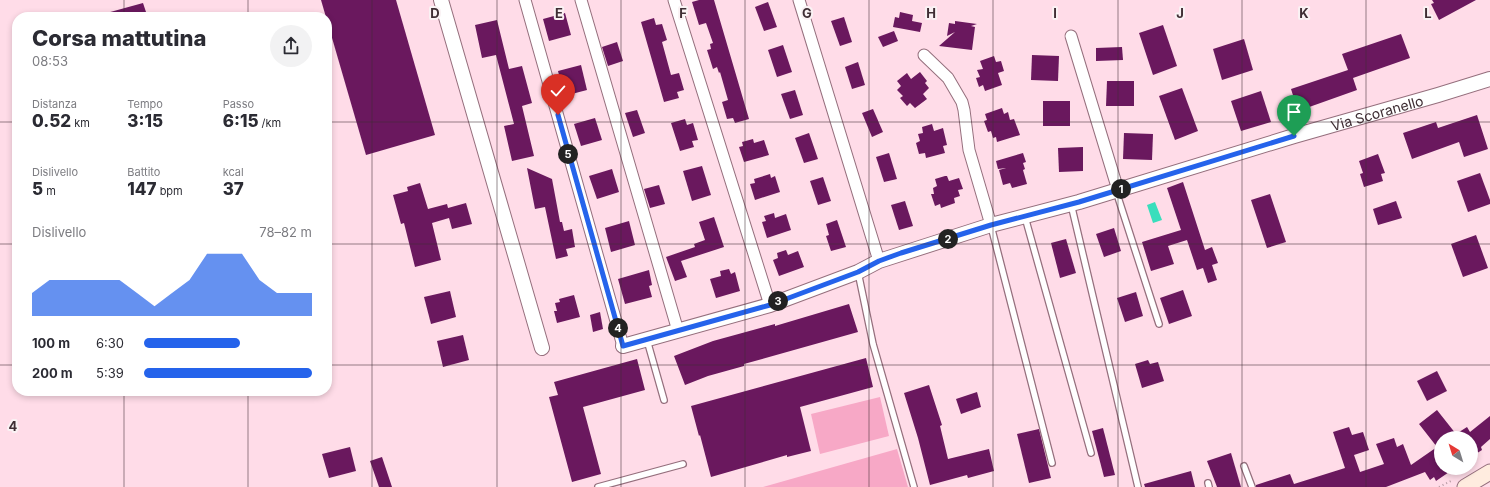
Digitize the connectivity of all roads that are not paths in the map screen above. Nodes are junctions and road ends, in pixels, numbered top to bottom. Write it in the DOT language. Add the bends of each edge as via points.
graph roads {
  1 [pos="441,0"];
  2 [pos="525,0"];
  3 [pos="580,0"];
  4 [pos="674,0"];
  5 [pos="799,0"];
  6 [pos="1071,36"];
  7 [pos="924,55"];
  8 [pos="1489,83"];
  9 [pos="1117,190"];
  10 [pos="1070,204"];
  11 [pos="1025,216"];
  12 [pos="991,225"];
  13 [pos="879,261"];
  14 [pos="858,272"];
  15 [pos="770,305"];
  16 [pos="1159,324"];
  17 [pos="678,331"];
  18 [pos="647,339"];
  19 [pos="623,346"];
  20 [pos="542,348"];
  21 [pos="664,400"];
  22 [pos="1091,452"];
  23 [pos="1052,463"];
  24 [pos="683,464"];
  25 [pos="1244,466"];
  26 [pos="1484,479"];
  27 [pos="598,487"];
  28 [pos="914,487"];
  29 [pos="1138,487"];
  30 [pos="1252,487"];
  31 [pos="1465,487"];
  1 -- 20 [label="street"];
  2 -- 19 [label="street"];
  3 -- 17 [label="street"];
  4 -- 15 [label="street"];
  5 -- 13 [label="street"];
  6 -- 9 [label="street"];
  7 -- 12 [label="street" via="948,78 962,102 971,156"];
  8 -- 9 [label="street, Via Scoranello" via="1294,136"];
  9 -- 10 [label="street, Via Scoranello"];
  9 -- 16 [label="lane"];
  10 -- 11 [label="street, Via Scoranello"];
  10 -- 29 [label="lane"];
  11 -- 12 [label="street, Via Scoranello"];
  11 -- 22 [label="lane"];
  12 -- 13 [label="street, Via Scoranello"];
  12 -- 23 [label="lane"];
  13 -- 14 [label="street, Via Scoranello"];
  14 -- 15 [label="street, Via Scoranello"];
  14 -- 28 [label="lane" via="873,344"];
  15 -- 17 [label="street, Via Scoranello"];
  17 -- 18 [label="street, Via Scoranello"];
  18 -- 19 [label="street, Via Scoranello"];
  18 -- 21 [label="lane"];
  24 -- 27 [label="lane"];
  25 -- 30 [label="lane"];
  26 -- 31 [label="main road"];
}
